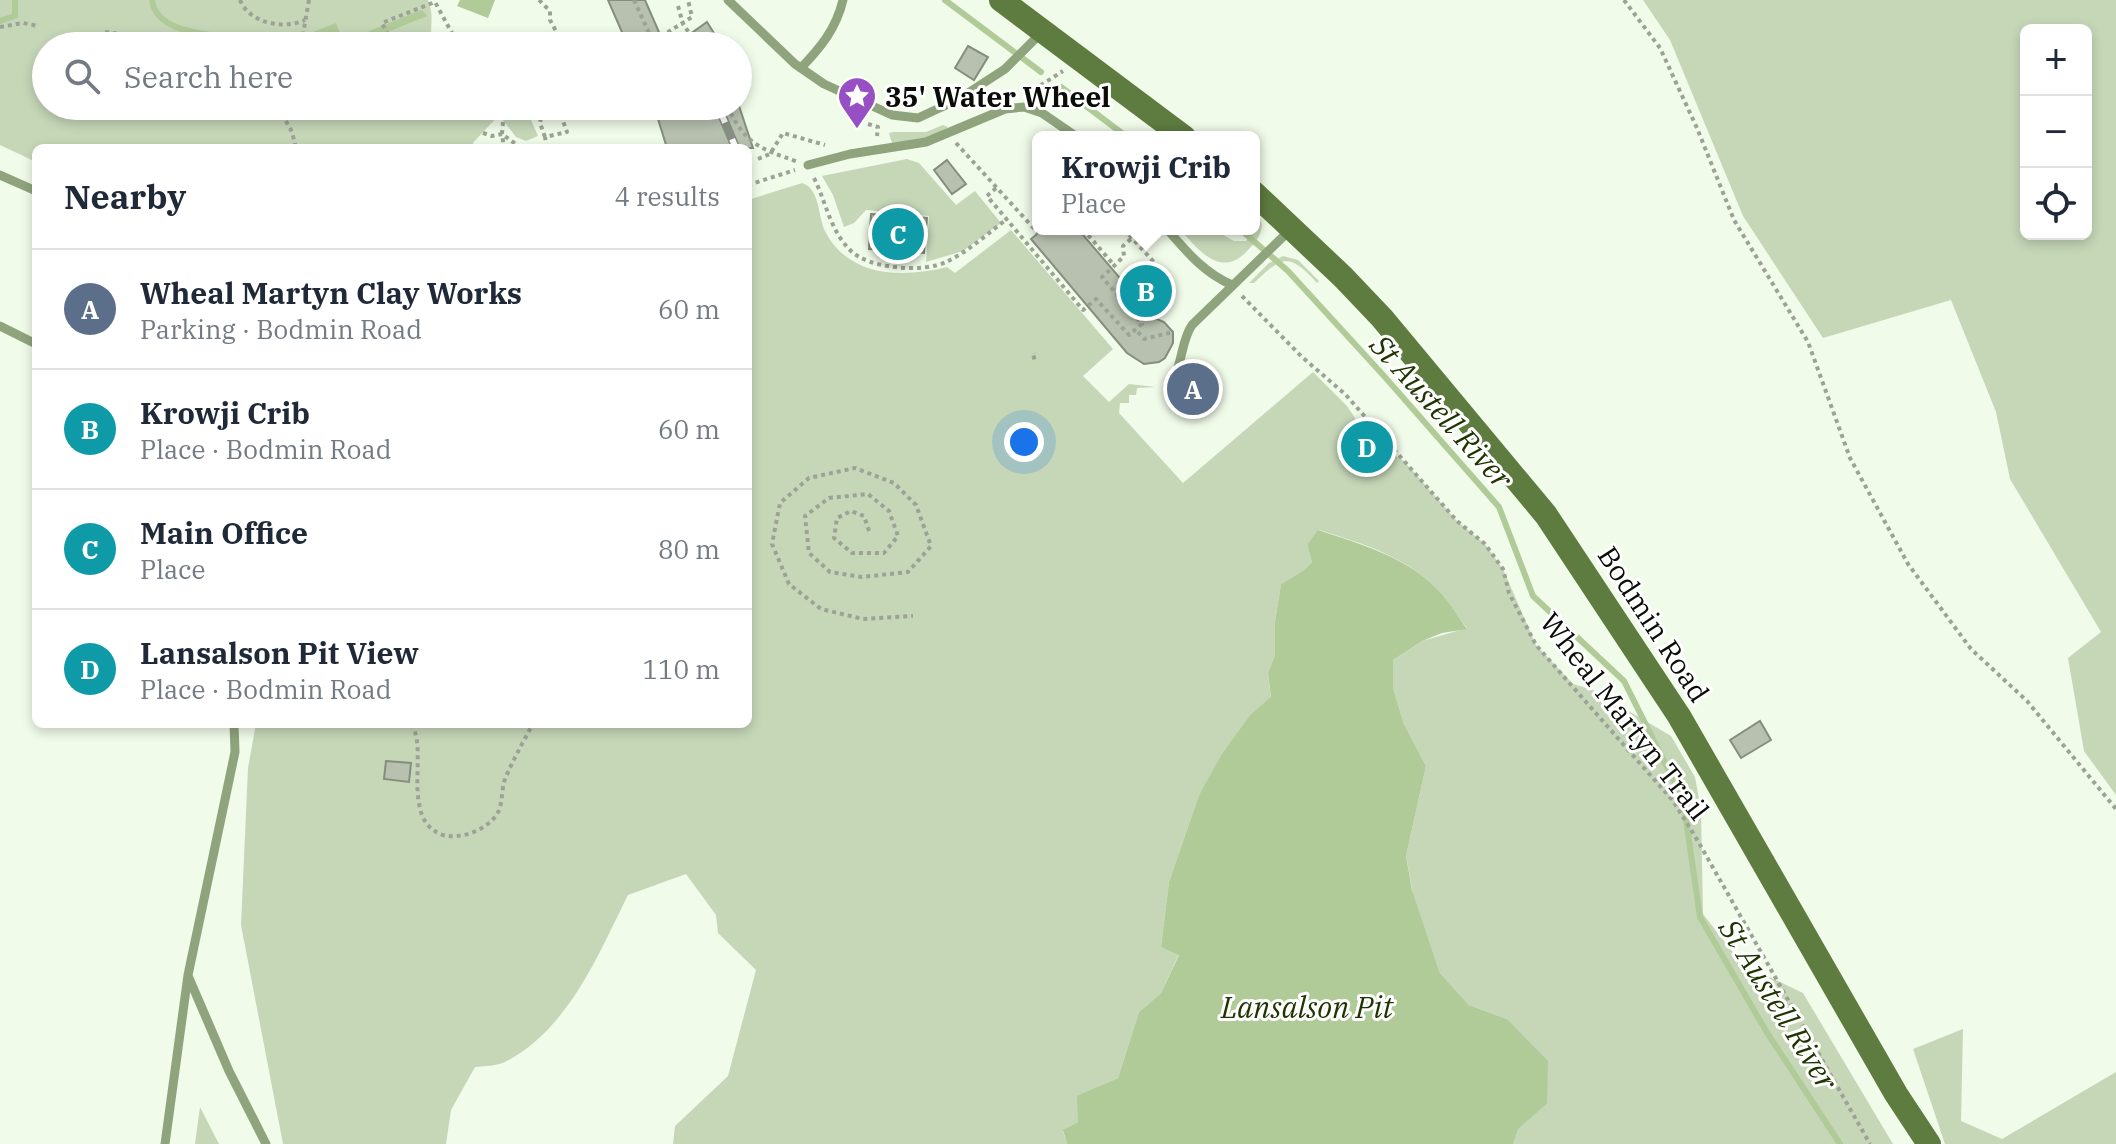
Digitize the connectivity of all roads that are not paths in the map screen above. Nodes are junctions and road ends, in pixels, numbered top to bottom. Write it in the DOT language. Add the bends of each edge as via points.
graph roads {
  1 [pos="728,0"];
  2 [pos="843,0"];
  3 [pos="1001,0"];
  4 [pos="1035,39"];
  5 [pos="801,68"];
  6 [pos="1068,131"];
  7 [pos="1176,131"];
  8 [pos="808,165"];
  9 [pos="0,175"];
  10 [pos="32,189"];
  11 [pos="1260,201"];
  12 [pos="1286,234"];
  13 [pos="1172,235"];
  14 [pos="1232,285"];
  15 [pos="0,326"];
  16 [pos="32,342"];
  17 [pos="1177,370"];
  18 [pos="234,728"];
  19 [pos="188,975"];
  20 [pos="165,1144"];
  21 [pos="266,1144"];
  22 [pos="1929,1144"];
  1 -- 5 [label="lane"];
  2 -- 5 [label="lane" via="835,27"];
  3 -- 4 [label="main road"];
  4 -- 5 [label="lane" via="1005,69 918,118 892,115 851,99"];
  4 -- 7 [label="main road" via="1081,60"];
  6 -- 8 [label="lane" via="1042,113 1024,107 1005,109 926,142"];
  9 -- 10 [label="lane"];
  11 -- 12 [label="main road, Bodmin Road"];
  12 -- 14 [label="lane"];
  12 -- 22 [label="main road, Bodmin Road" via="1382,318 1546,515 1679,716"];
  13 -- 14 [label="lane" via="1215,278"];
  14 -- 17 [label="lane" via="1192,325"];
  15 -- 16 [label="lane"];
  18 -- 19 [label="lane" via="235,752"];
  19 -- 20 [label="lane"];
  19 -- 21 [label="lane"];
}
